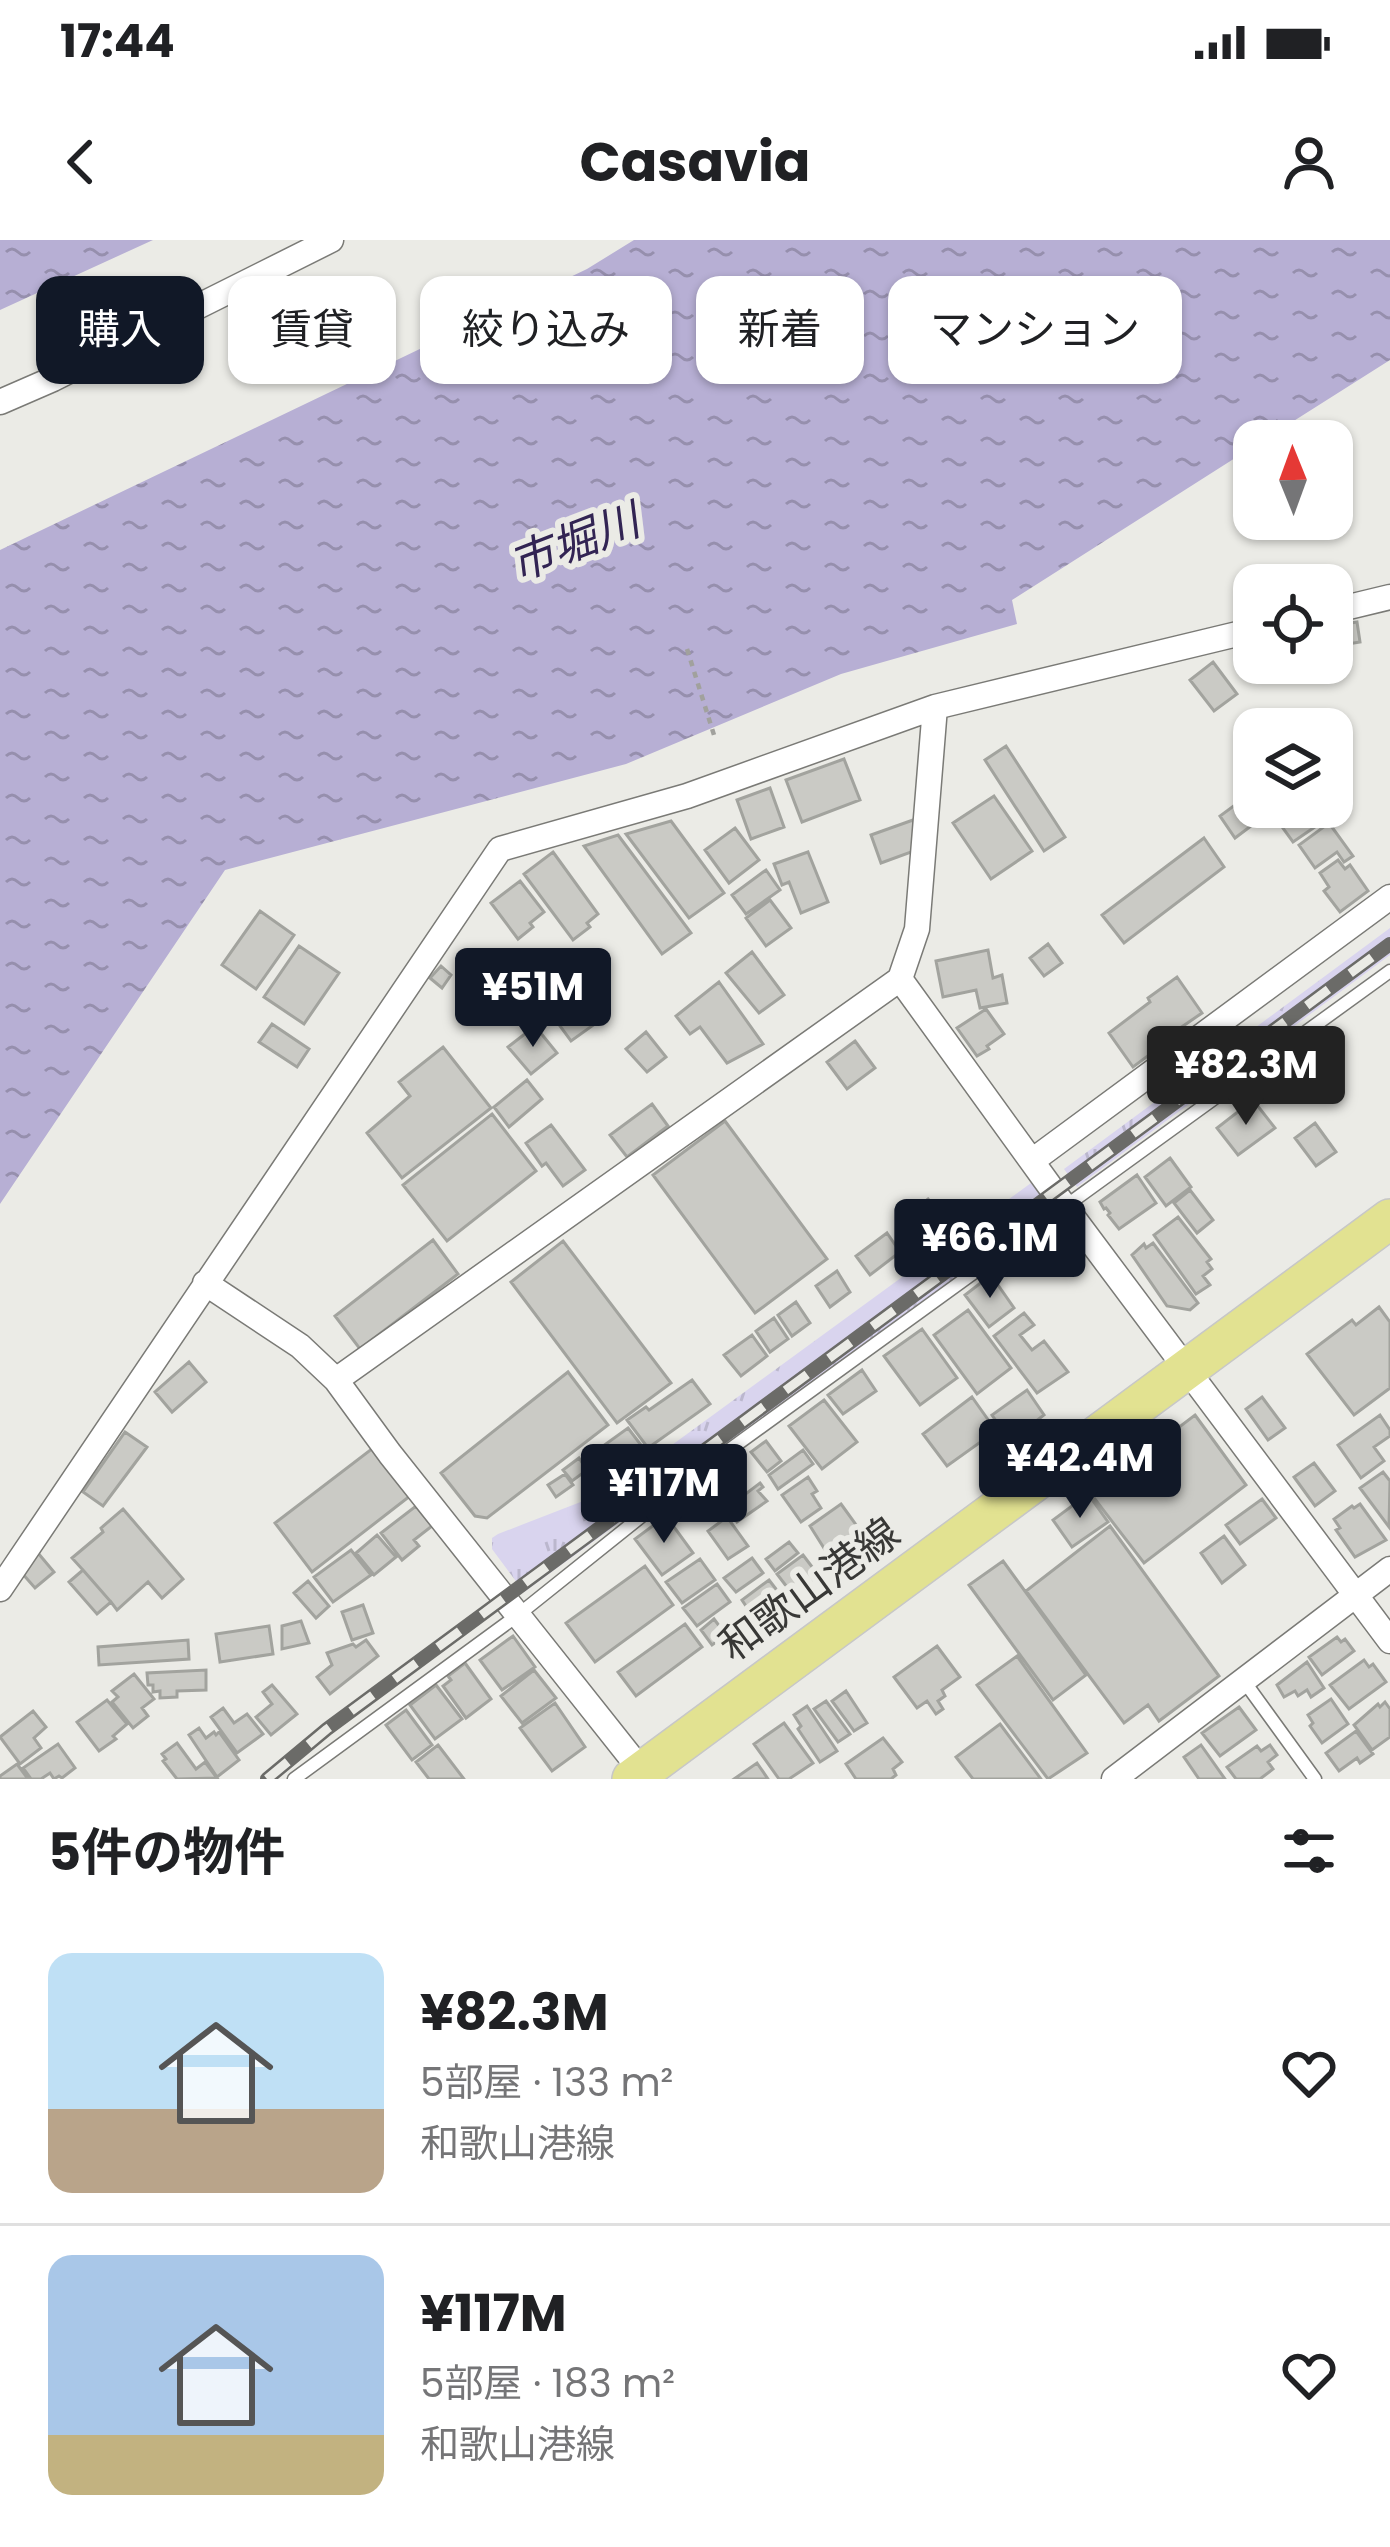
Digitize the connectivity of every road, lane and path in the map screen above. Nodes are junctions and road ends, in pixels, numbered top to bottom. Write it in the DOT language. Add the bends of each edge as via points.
graph roads {
  1 [pos="331,240"];
  2 [pos="0,402"];
  3 [pos="1390,597"];
  4 [pos="1353,606"];
  5 [pos="1233,635"];
  6 [pos="688,649"];
  7 [pos="935,707"];
  8 [pos="714,735"];
  9 [pos="1390,898"];
  10 [pos="1390,971"];
  11 [pos="900,979"];
  12 [pos="1032,1161"];
  13 [pos="1066,1208"];
  14 [pos="1390,1220"];
  15 [pos="205,1283"];
  16 [pos="1186,1370"];
  17 [pos="336,1380"];
  18 [pos="1390,1569"];
  19 [pos="0,1589"];
  20 [pos="1357,1594"];
  21 [pos="518,1615"];
  22 [pos="1390,1641"];
  23 [pos="1243,1680"];
  24 [pos="641,1776"];
  25 [pos="294,1779"];
  26 [pos="1114,1779"];
  27 [pos="1316,1779"];
  1 -- 2 [label="street"];
  3 -- 4 [label="street"];
  5 -- 7 [label="street"];
  6 -- 8 [label="path"];
  7 -- 11 [label="street" via="917,928"];
  7 -- 15 [label="street" via="687,796 500,849"];
  9 -- 12 [label="street"];
  10 -- 13 [label="lane"];
  11 -- 12 [label="street"];
  11 -- 17 [label="street"];
  12 -- 13 [label="street"];
  13 -- 16 [label="street"];
  13 -- 21 [label="lane" via="678,1487"];
  14 -- 16 [label="main road, 和歌山港線"];
  15 -- 17 [label="street"];
  15 -- 19 [label="street"];
  16 -- 20 [label="street"];
  16 -- 24 [label="main road, 和歌山港線"];
  17 -- 21 [label="street"];
  18 -- 20 [label="street"];
  20 -- 22 [label="street"];
  20 -- 23 [label="street"];
  21 -- 24 [label="street"];
  21 -- 25 [label="lane"];
  23 -- 26 [label="street"];
  23 -- 27 [label="lane"];
}
